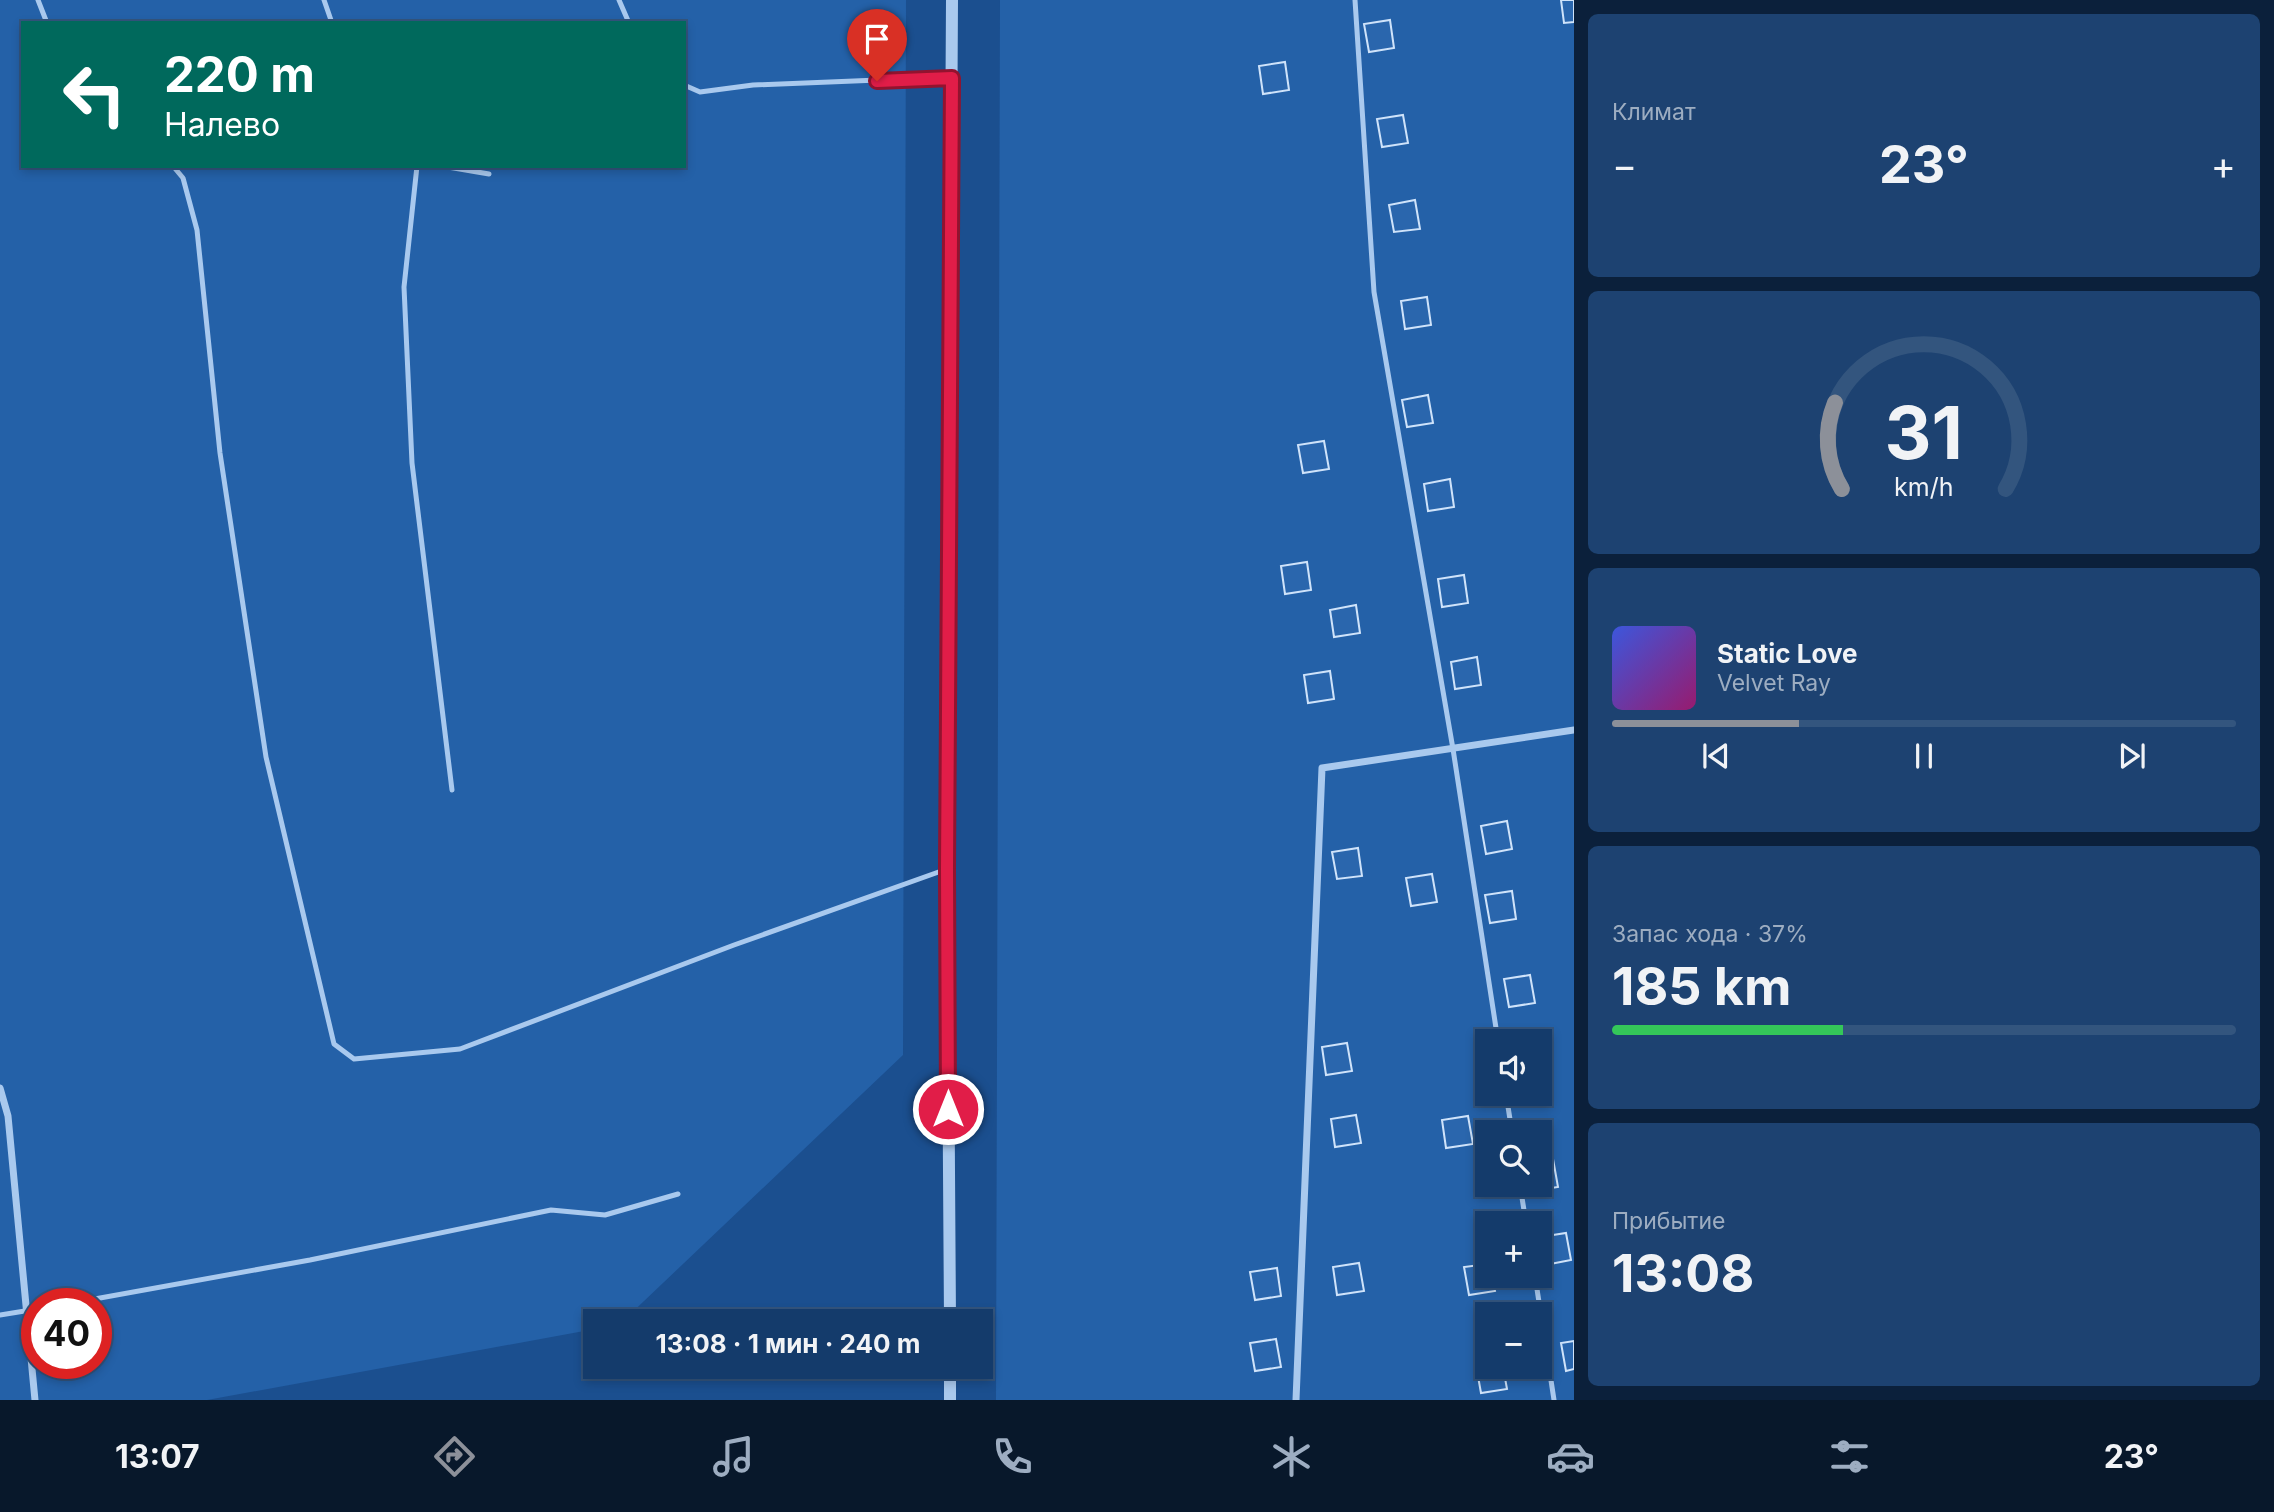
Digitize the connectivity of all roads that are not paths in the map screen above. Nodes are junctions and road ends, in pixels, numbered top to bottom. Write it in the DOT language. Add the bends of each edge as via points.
graph roads {
  1 [pos="38,0"];
  2 [pos="324,0"];
  3 [pos="619,0"];
  4 [pos="952,0"];
  5 [pos="1355,0"];
  6 [pos="46,21"];
  7 [pos="331,21"];
  8 [pos="628,21"];
  9 [pos="952,78"];
  10 [pos="686,86"];
  11 [pos="175,168"];
  12 [pos="417,168"];
  13 [pos="454,168"];
  14 [pos="489,174"];
  15 [pos="1574,730"];
  16 [pos="1453,750"];
  17 [pos="452,790"];
  18 [pos="947,869"];
  19 [pos="1496,1029"];
  20 [pos="0,1088"];
  21 [pos="678,1194"];
  22 [pos="23,1288"];
  23 [pos="1537,1288"];
  24 [pos="112,1296"];
  25 [pos="950,1309"];
  26 [pos="21,1312"];
  27 [pos="0,1315"];
  28 [pos="33,1379"];
  29 [pos="950,1379"];
  30 [pos="35,1400"];
  31 [pos="950,1400"];
  32 [pos="1296,1400"];
  33 [pos="1554,1400"];
  1 -- 6 [label="lane"];
  2 -- 7 [label="lane"];
  3 -- 8 [label="lane"];
  4 -- 9 [label="street"];
  5 -- 16 [label="lane" via="1374,292"];
  9 -- 10 [label="lane" via="753,85 700,92"];
  9 -- 18 [label="street"];
  11 -- 18 [label="lane" via="183,178 197,230 220,453 266,757 334,1044 354,1059 460,1049"];
  12 -- 17 [label="lane" via="404,287 412,463"];
  13 -- 14 [label="lane"];
  15 -- 16 [label="street"];
  16 -- 19 [label="lane"];
  16 -- 32 [label="street" via="1322,768"];
  18 -- 25 [label="street"];
  20 -- 22 [label="street" via="8,1116"];
  21 -- 24 [label="lane" via="605,1215 551,1210"];
  23 -- 33 [label="lane"];
  26 -- 27 [label="lane"];
  28 -- 30 [label="street"];
  29 -- 31 [label="street"];
}
